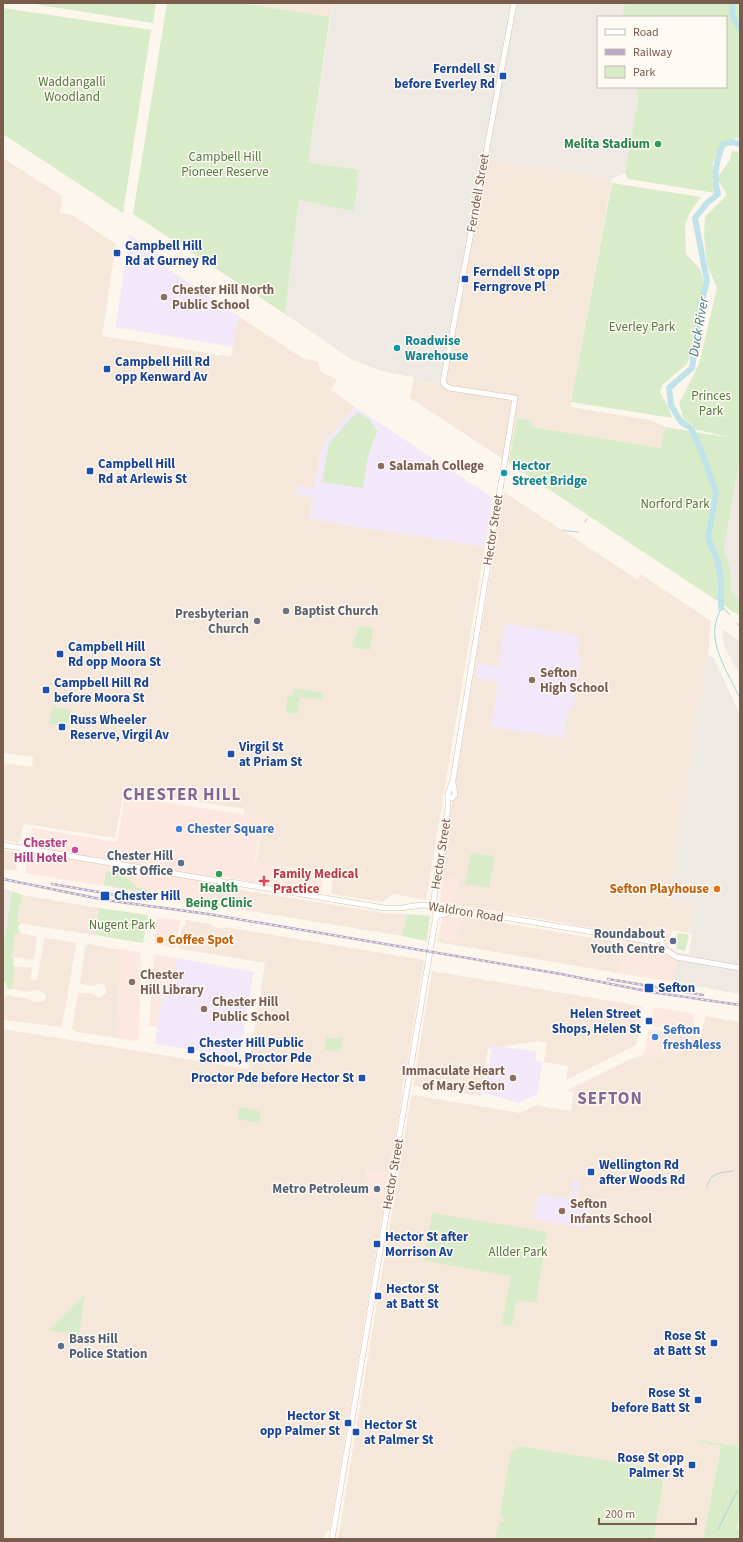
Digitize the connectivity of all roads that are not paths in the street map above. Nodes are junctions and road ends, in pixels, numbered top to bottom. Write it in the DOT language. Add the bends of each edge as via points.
graph roads {
  1 [pos="514,3"];
  2 [pos="515,398"];
  3 [pos="3,845"];
  4 [pos="435,906"];
  5 [pos="462,911"];
  6 [pos="436,916"];
  7 [pos="740,968"];
  8 [pos="332,1539"];
  1 -- 2 [label="main road, Ferndell Street" via="444,384 449,388"];
  2 -- 4 [label="main road, Hector Street" via="436,882"];
  3 -- 4 [label="main road, Waldron Road" via="21,848 23,852 28,849 384,908"];
  4 -- 5 [label="main road, Waldron Road"];
  4 -- 6 [label="main road, Hector Street"];
  5 -- 6 [label="main road" via="444,912"];
  5 -- 7 [label="main road, Waldron Road" via="654,942 659,940 661,946 676,957"];
  6 -- 8 [label="main road, Hector Street"];
}
